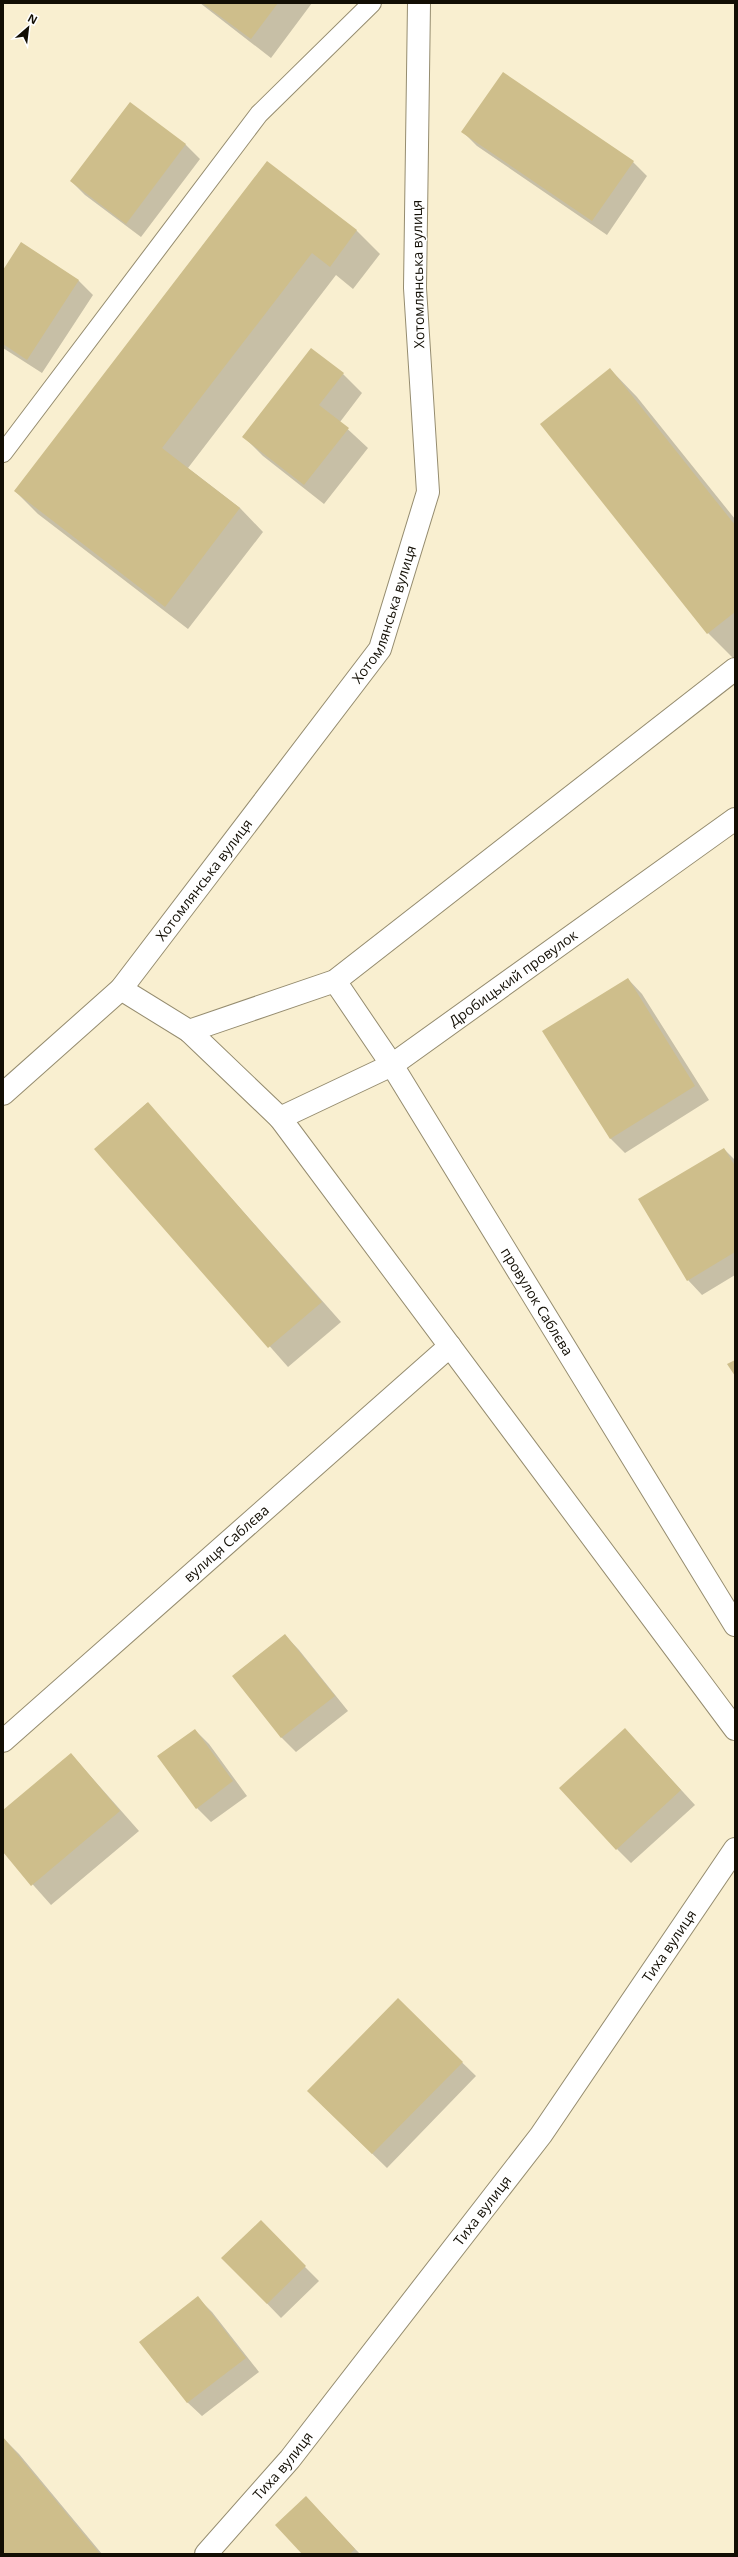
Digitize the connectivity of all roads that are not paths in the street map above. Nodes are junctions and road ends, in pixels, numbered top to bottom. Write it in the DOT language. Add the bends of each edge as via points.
graph roads {
  1 [pos="372,3"];
  2 [pos="418,3"];
  3 [pos="3,453"];
  4 [pos="735,669"];
  5 [pos="735,820"];
  6 [pos="335,981"];
  7 [pos="121,989"];
  8 [pos="188,1031"];
  9 [pos="392,1065"];
  10 [pos="3,1094"];
  11 [pos="280,1118"];
  12 [pos="450,1346"];
  13 [pos="735,1625"];
  14 [pos="735,1729"];
  15 [pos="3,1741"];
  16 [pos="735,1849"];
  17 [pos="206,2554"];
  1 -- 3 [label="lane" via="259,114"];
  2 -- 7 [label="street, Хотомлянська вулиця" via="415,288 428,492 380,649"];
  4 -- 6 [label="street"];
  5 -- 9 [label="street, Дробицький провулок"];
  6 -- 8 [label="street"];
  6 -- 9 [label="street, провулок Саблєва"];
  7 -- 8 [label="street"];
  7 -- 10 [label="street, Хотомлянська вулиця"];
  8 -- 11 [label="street"];
  9 -- 11 [label="street, Дробицький провулок"];
  9 -- 13 [label="street, провулок Саблєва"];
  11 -- 12 [label="street"];
  12 -- 14 [label="street"];
  12 -- 15 [label="street, вулиця Саблєва"];
  16 -- 17 [label="street, Тиха вулиця" via="541,2135 290,2459"];
}
